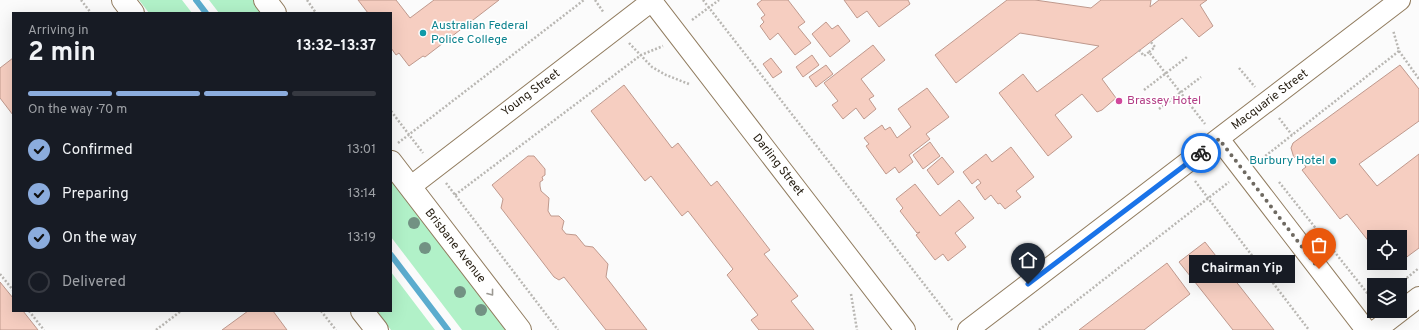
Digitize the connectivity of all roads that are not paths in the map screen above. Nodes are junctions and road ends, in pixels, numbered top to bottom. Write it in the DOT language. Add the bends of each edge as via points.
graph roads {
  1 [pos="123,0"];
  2 [pos="265,0"];
  3 [pos="652,0"];
  4 [pos="1400,0"];
  5 [pos="132,12"];
  6 [pos="274,12"];
  7 [pos="1219,139"];
  8 [pos="394,153"];
  9 [pos="410,187"];
  10 [pos="1419,297"];
  11 [pos="363,312"];
  12 [pos="961,327"];
  13 [pos="377,330"];
  14 [pos="520,330"];
  15 [pos="905,330"];
  16 [pos="1366,330"];
  17 [pos="1376,330"];
  1 -- 5 [label="main road"];
  2 -- 6 [label="main road"];
  3 -- 9 [label="street, Young Street"];
  3 -- 15 [label="street, Darling Street"];
  4 -- 7 [label="street, Macquarie Street"];
  7 -- 12 [label="street, Macquarie Street"];
  7 -- 16 [label="street"];
  8 -- 9 [label="main road, Brisbane Avenue"];
  9 -- 14 [label="main road, Brisbane Avenue, one-way"];
  10 -- 17 [label="street"];
  11 -- 13 [label="main road"];
}
